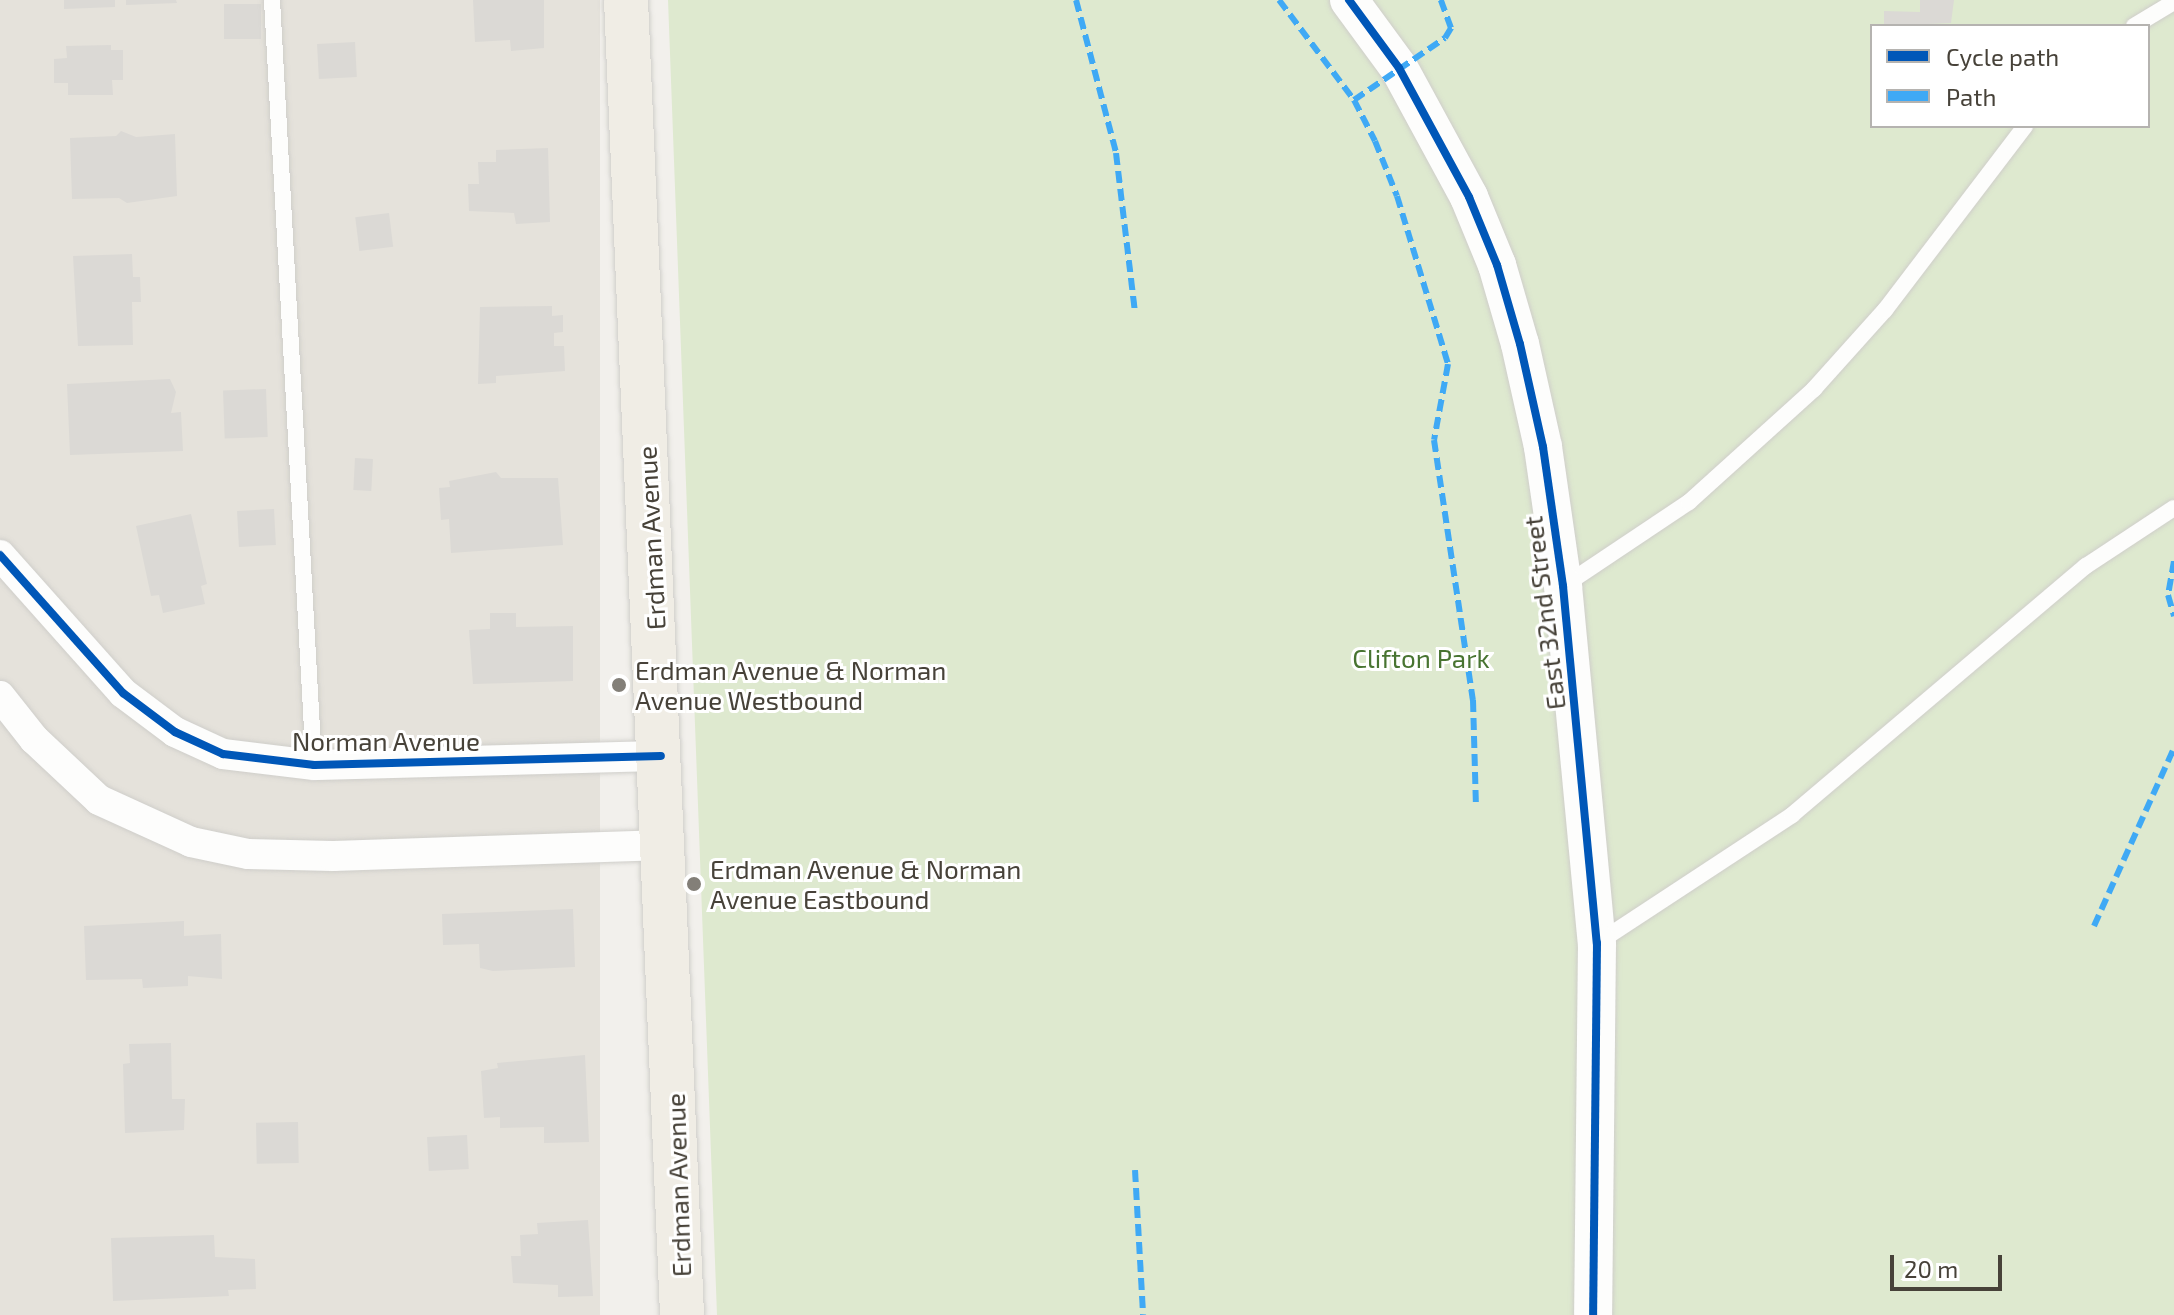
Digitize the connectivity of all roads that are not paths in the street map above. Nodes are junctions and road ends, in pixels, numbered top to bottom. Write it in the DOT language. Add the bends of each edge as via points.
graph roads {
  1 [pos="272,0"];
  2 [pos="626,0"];
  3 [pos="1349,0"];
  4 [pos="2174,2"];
  5 [pos="2137,24"];
  6 [pos="2023,128"];
  7 [pos="2174,508"];
  8 [pos="0,555"];
  9 [pos="1563,586"];
  10 [pos="0,696"];
  11 [pos="661,756"];
  12 [pos="314,765"];
  13 [pos="665,845"];
  14 [pos="1597,943"];
  15 [pos="682,1315"];
  16 [pos="1593,1315"];
  1 -- 12 [label="lane"];
  2 -- 11 [label="main road, Erdman Avenue"];
  3 -- 9 [label="street, East 32nd Street" via="1438,134 1497,265 1543,447"];
  4 -- 5 [label="lane"];
  6 -- 9 [label="lane" via="1885,310 1814,389 1689,502"];
  7 -- 14 [label="lane" via="2086,566 1792,815"];
  8 -- 12 [label="street, Norman Avenue" via="123,693 175,732 223,754"];
  9 -- 14 [label="street, East 32nd Street"];
  10 -- 13 [label="street" via="34,739 99,800 191,842 248,854 333,856"];
  11 -- 12 [label="street, Norman Avenue"];
  11 -- 13 [label="main road, Erdman Avenue"];
  13 -- 15 [label="main road, Erdman Avenue"];
  14 -- 16 [label="street, East 32nd Street"];
}
